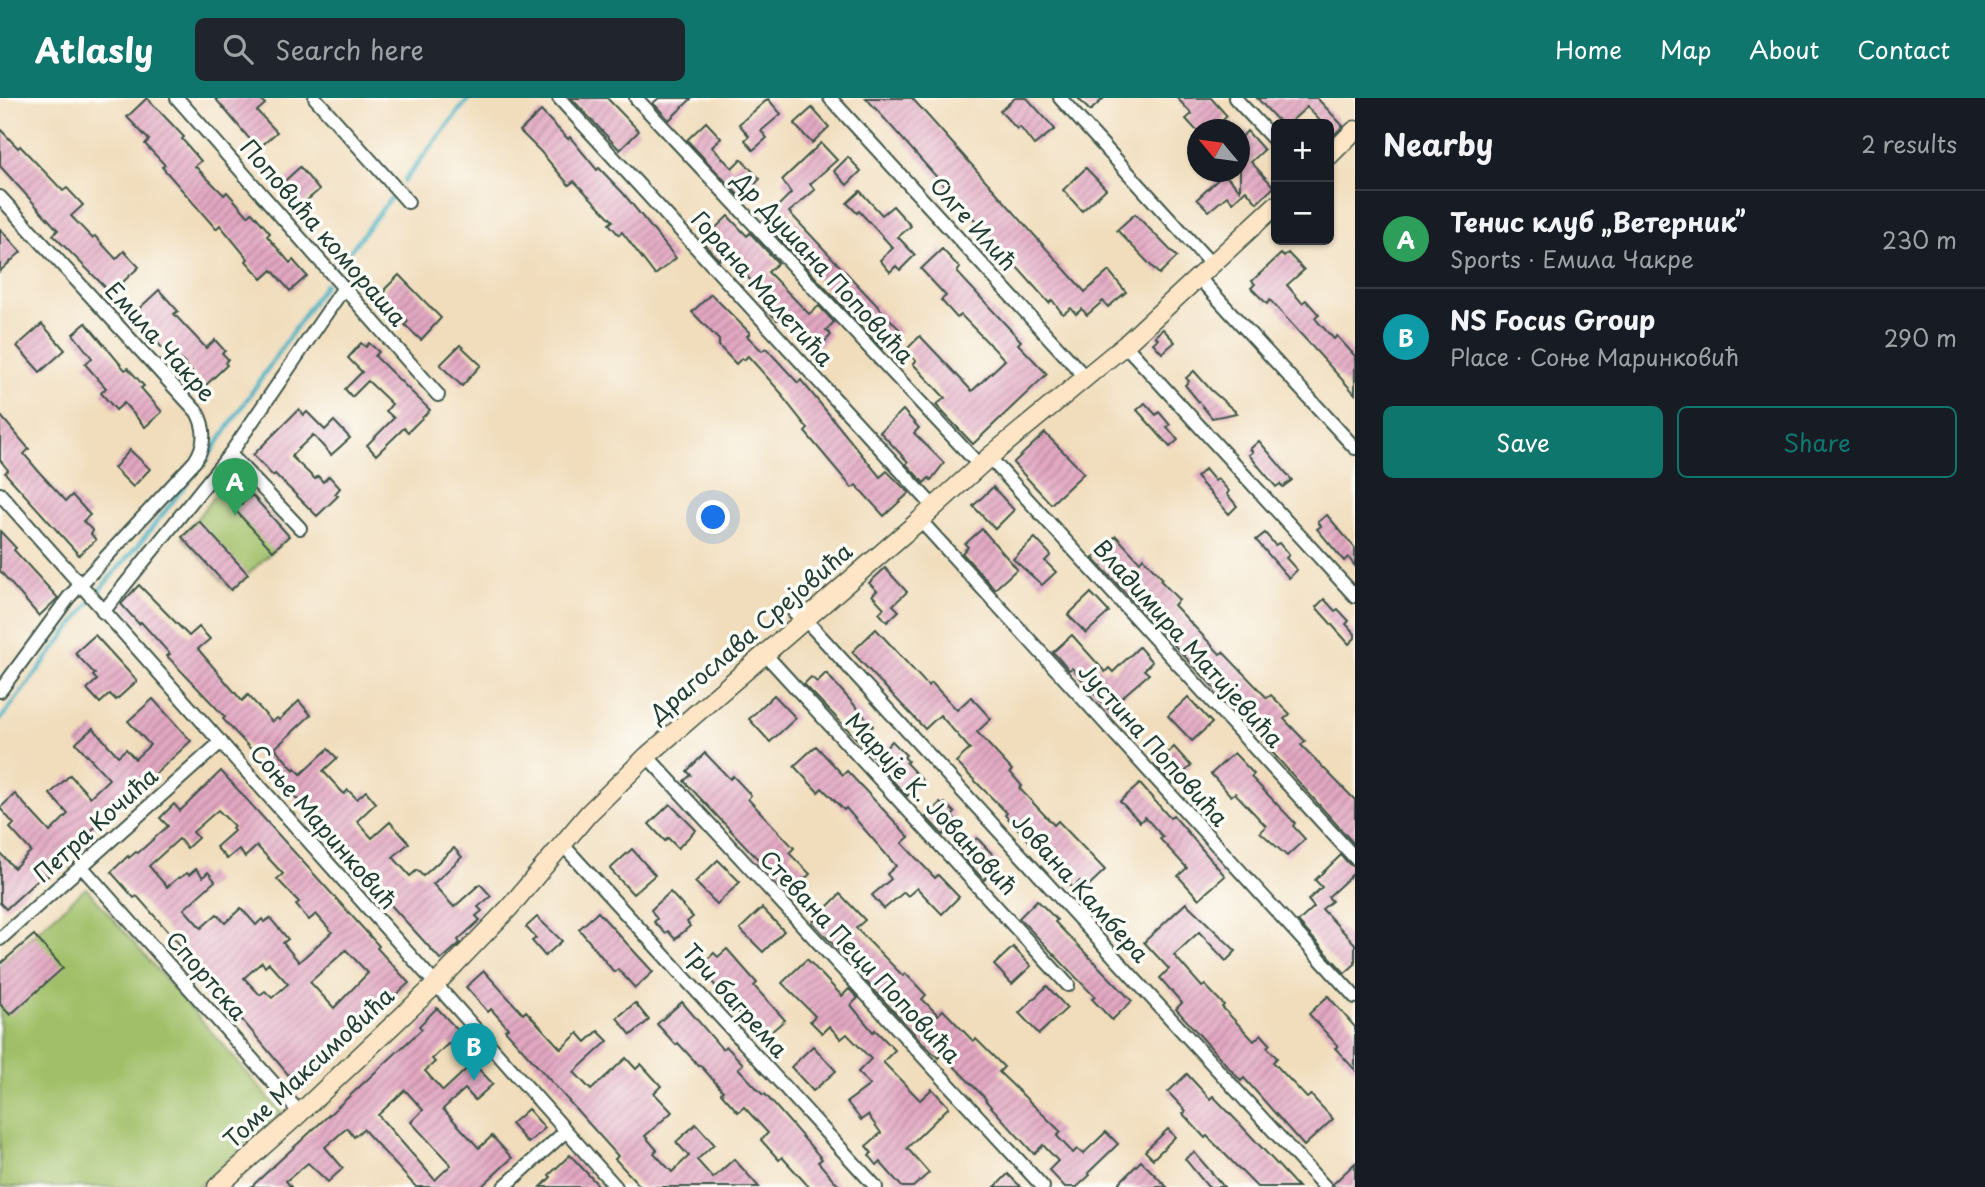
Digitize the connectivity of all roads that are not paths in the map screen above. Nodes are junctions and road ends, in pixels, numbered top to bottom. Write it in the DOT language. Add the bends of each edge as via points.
graph roads {
  1 [pos="177,98"];
  2 [pos="315,98"];
  3 [pos="559,98"];
  4 [pos="636,98"];
  5 [pos="830,98"];
  6 [pos="1060,98"];
  7 [pos="1235,98"];
  8 [pos="1355,130"];
  9 [pos="1271,137"];
  10 [pos="1334,151"];
  11 [pos="0,197"];
  12 [pos="408,202"];
  13 [pos="1271,210"];
  14 [pos="1212,265"];
  15 [pos="1198,277"];
  16 [pos="343,289"];
  17 [pos="1125,345"];
  18 [pos="1085,377"];
  19 [pos="438,395"];
  20 [pos="1355,448"];
  21 [pos="230,454"];
  22 [pos="985,462"];
  23 [pos="0,494"];
  24 [pos="934,508"];
  25 [pos="920,520"];
  26 [pos="300,528"];
  27 [pos="80,586"];
  28 [pos="1355,596"];
  29 [pos="103,612"];
  30 [pos="799,615"];
  31 [pos="764,653"];
  32 [pos="0,691"];
  33 [pos="220,742"];
  34 [pos="647,756"];
  35 [pos="562,844"];
  36 [pos="1355,858"];
  37 [pos="81,866"];
  38 [pos="0,939"];
  39 [pos="435,985"];
  40 [pos="1068,985"];
  41 [pos="1355,997"];
  42 [pos="300,1113"];
  43 [pos="566,1131"];
  44 [pos="217,1187"];
  45 [pos="504,1187"];
  46 [pos="616,1187"];
  47 [pos="876,1187"];
  48 [pos="1044,1187"];
  49 [pos="1325,1187"];
  1 -- 16 [label="street, Поповића комораша"];
  2 -- 12 [label="street"];
  3 -- 24 [label="street, Горана Малетића"];
  4 -- 22 [label="street, Др Душана Поповића"];
  5 -- 18 [label="street, Олге Илић"];
  6 -- 14 [label="street"];
  7 -- 9 [label="street"];
  8 -- 10 [label="street"];
  11 -- 27 [label="street, Емила Чакре" via="197,412 204,430 203,446 195,460"];
  13 -- 14 [label="street, Драгослава Срејовића"];
  14 -- 15 [label="street, Драгослава Срејовића"];
  15 -- 17 [label="street, Драгослава Срејовића"];
  15 -- 20 [label="street"];
  16 -- 19 [label="street, Поповића комораша"];
  16 -- 21 [label="street"];
  17 -- 18 [label="street, Драгослава Срејовића"];
  17 -- 28 [label="street"];
  18 -- 22 [label="street, Драгослава Срејовића"];
  21 -- 26 [label="street"];
  21 -- 29 [label="street"];
  22 -- 24 [label="street, Драгослава Срејовића"];
  22 -- 36 [label="street, Владимира Матијевића"];
  23 -- 27 [label="street, Соње Маринковић"];
  24 -- 25 [label="street, Драгослава Срејовића"];
  25 -- 30 [label="street, Драгослава Срејовића"];
  25 -- 41 [label="street, Јустина Поповића"];
  27 -- 29 [label="street, Соње Маринковић"];
  27 -- 32 [label="street, Емила Чакре"];
  29 -- 33 [label="street, Соње Маринковић"];
  30 -- 31 [label="street, Драгослава Срејовића"];
  30 -- 49 [label="street, Јована Камбера"];
  31 -- 34 [label="street, Драгослава Срејовића"];
  31 -- 40 [label="street, Марије К. Јовановић"];
  33 -- 37 [label="street, Петра Кочића"];
  33 -- 39 [label="street, Соње Маринковић"];
  34 -- 35 [label="street, Драгослава Срејовића"];
  34 -- 48 [label="street, Стевана Пеци Поповића"];
  35 -- 39 [label="street, Драгослава Срејовића"];
  35 -- 47 [label="street, Три багрема"];
  37 -- 38 [label="street, Петра Кочића"];
  37 -- 42 [label="street, Спортска"];
  39 -- 42 [label="street, Томе Максимовића"];
  39 -- 43 [label="street, Соње Маринковић"];
  42 -- 44 [label="street, Томе Максимовића"];
  43 -- 45 [label="street"];
  43 -- 46 [label="street, Соње Маринковић"];
}
